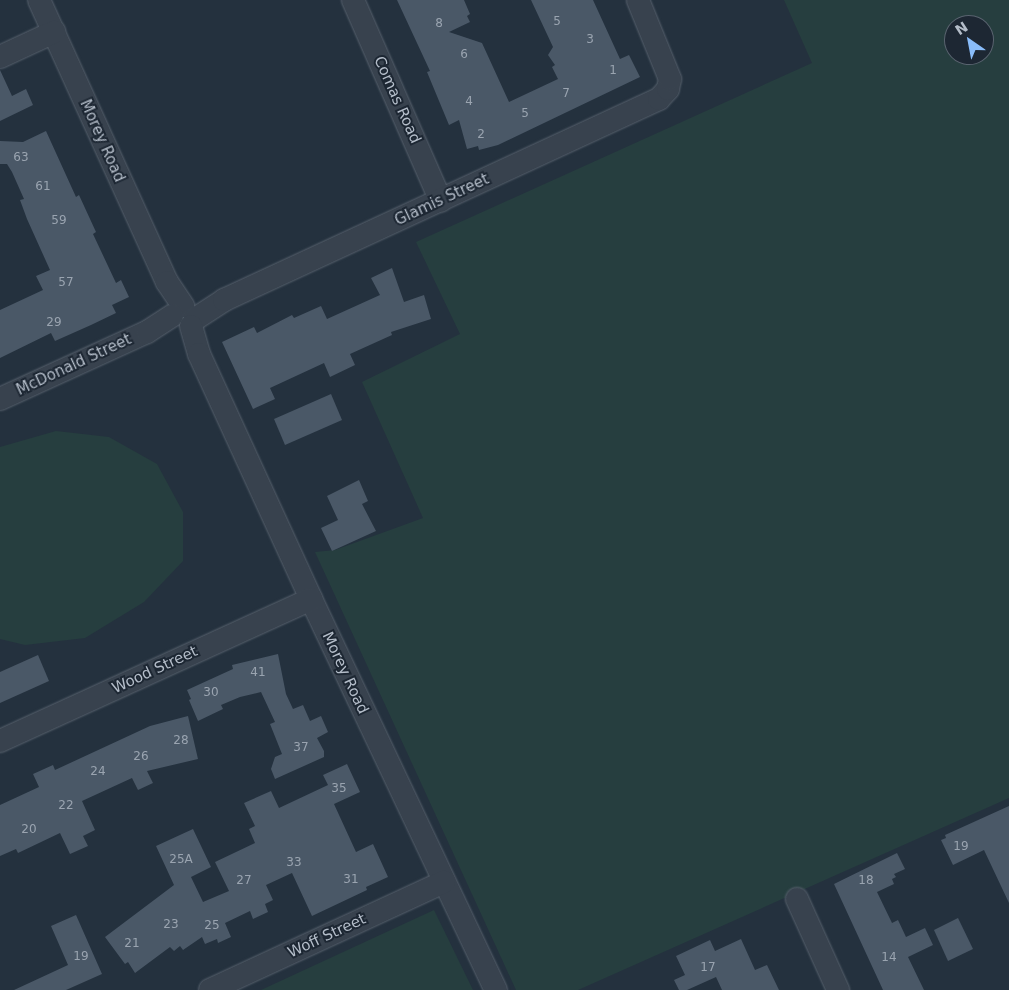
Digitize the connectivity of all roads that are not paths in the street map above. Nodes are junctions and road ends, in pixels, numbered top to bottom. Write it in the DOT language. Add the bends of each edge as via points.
graph roads {
  1 [pos="39,0"];
  2 [pos="353,0"];
  3 [pos="638,0"];
  4 [pos="54,32"];
  5 [pos="0,57"];
  6 [pos="441,201"];
  7 [pos="183,318"];
  8 [pos="0,399"];
  9 [pos="311,599"];
  10 [pos="0,741"];
  11 [pos="444,882"];
  12 [pos="797,899"];
  13 [pos="210,990"];
  14 [pos="496,990"];
  15 [pos="838,990"];
  1 -- 4 [label="street, Morey Road"];
  2 -- 6 [label="street, Comas Road"];
  3 -- 6 [label="street, Glamis Street" via="670,79 668,89 659,99"];
  4 -- 5 [label="street"];
  4 -- 7 [label="street, Morey Road"];
  6 -- 7 [label="street, Glamis Street"];
  7 -- 8 [label="street, McDonald Street"];
  7 -- 9 [label="street, Morey Road"];
  9 -- 10 [label="street, Wood Street"];
  9 -- 11 [label="street, Morey Road"];
  11 -- 13 [label="street, Woff Street"];
  11 -- 14 [label="street, Morey Road"];
  12 -- 15 [label="street"];
}
